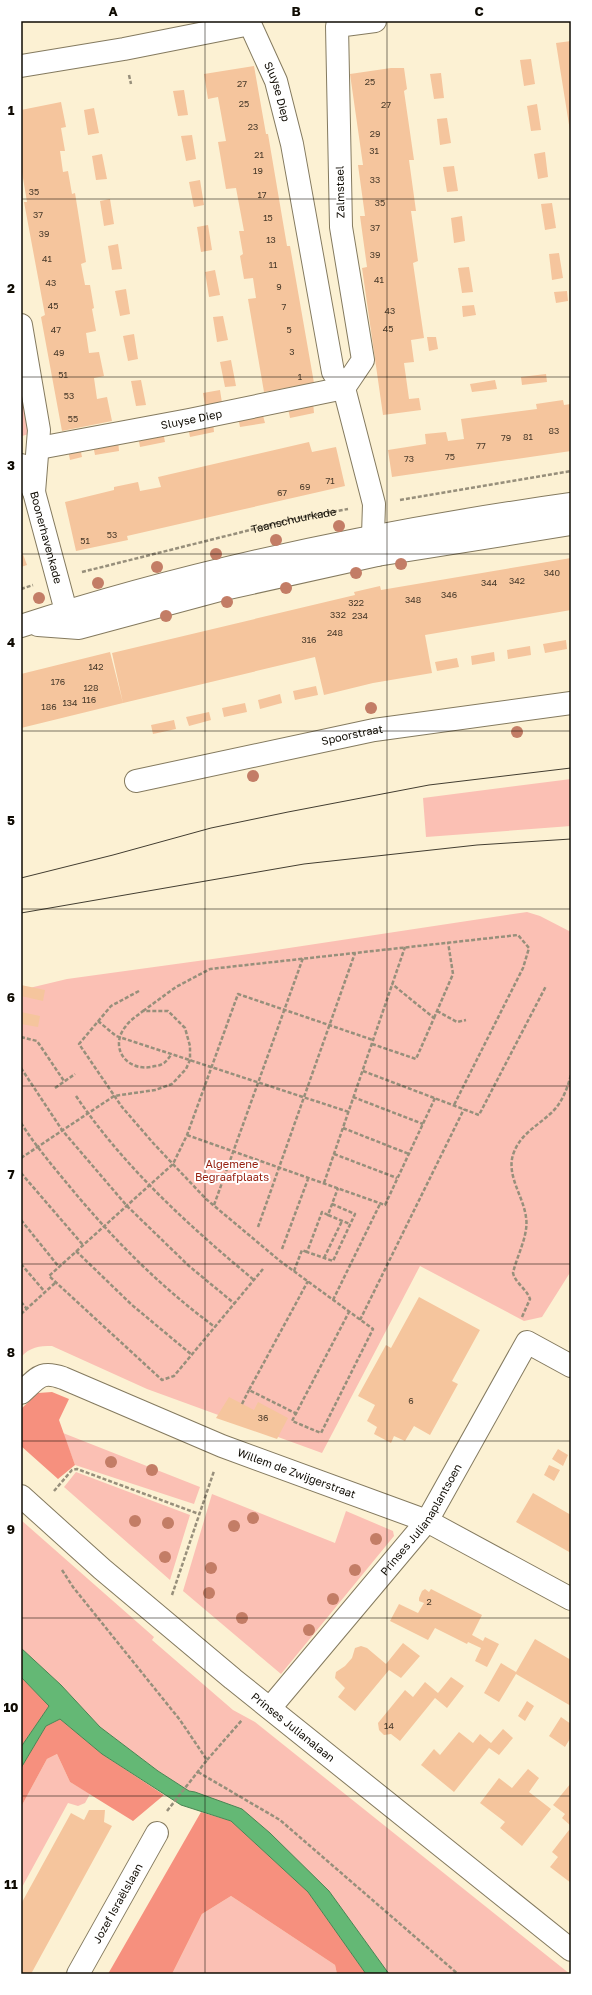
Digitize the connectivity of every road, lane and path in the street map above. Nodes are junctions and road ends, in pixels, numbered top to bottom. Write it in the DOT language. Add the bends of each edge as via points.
graph roads {
  1 [pos="375,21"];
  2 [pos="334,24"];
  3 [pos="21,66"];
  4 [pos="21,325"];
  5 [pos="344,388"];
  6 [pos="39,448"];
  7 [pos="21,465"];
  8 [pos="571,471"];
  9 [pos="34,492"];
  10 [pos="374,504"];
  11 [pos="571,504"];
  12 [pos="571,524"];
  13 [pos="375,545"];
  14 [pos="57,578"];
  15 [pos="21,589"];
  16 [pos="66,611"];
  17 [pos="25,625"];
  18 [pos="571,702"];
  19 [pos="136,781"];
  20 [pos="448,942"];
  21 [pos="405,947"];
  22 [pos="355,952"];
  23 [pos="303,958"];
  24 [pos="392,984"];
  25 [pos="546,986"];
  26 [pos="139,991"];
  27 [pos="284,1009"];
  28 [pos="143,1011"];
  29 [pos="437,1011"];
  30 [pos="434,1018"];
  31 [pos="466,1020"];
  32 [pos="98,1021"];
  33 [pos="329,1025"];
  34 [pos="21,1037"];
  35 [pos="121,1037"];
  36 [pos="373,1040"];
  37 [pos="372,1044"];
  38 [pos="172,1054"];
  39 [pos="190,1060"];
  40 [pos="212,1067"];
  41 [pos="21,1068"];
  42 [pos="363,1071"];
  43 [pos="75,1074"];
  44 [pos="571,1074"];
  45 [pos="64,1081"];
  46 [pos="259,1081"];
  47 [pos="55,1088"];
  48 [pos="76,1096"];
  49 [pos="114,1096"];
  50 [pos="304,1098"];
  51 [pos="354,1098"];
  52 [pos="435,1098"];
  53 [pos="454,1105"];
  54 [pos="464,1109"];
  55 [pos="349,1112"];
  56 [pos="88,1113"];
  57 [pos="21,1123"];
  58 [pos="423,1124"];
  59 [pos="343,1128"];
  60 [pos="62,1130"];
  61 [pos="187,1135"];
  62 [pos="37,1147"];
  63 [pos="234,1152"];
  64 [pos="334,1154"];
  65 [pos="409,1154"];
  66 [pos="21,1158"];
  67 [pos="173,1164"];
  68 [pos="279,1169"];
  69 [pos="21,1173"];
  70 [pos="308,1178"];
  71 [pos="398,1178"];
  72 [pos="324,1182"];
  73 [pos="148,1186"];
  74 [pos="338,1188"];
  75 [pos="332,1204"];
  76 [pos="380,1204"];
  77 [pos="127,1206"];
  78 [pos="214,1206"];
  79 [pos="328,1215"];
  80 [pos="21,1220"];
  81 [pos="342,1221"];
  82 [pos="350,1224"];
  83 [pos="104,1227"];
  84 [pos="258,1227"];
  85 [pos="83,1245"];
  86 [pos="282,1249"];
  87 [pos="76,1251"];
  88 [pos="307,1252"];
  89 [pos="324,1258"];
  90 [pos="21,1264"];
  91 [pos="60,1267"];
  92 [pos="262,1269"];
  93 [pos="294,1271"];
  94 [pos="254,1280"];
  95 [pos="308,1282"];
  96 [pos="55,1283"];
  97 [pos="45,1292"];
  98 [pos="333,1300"];
  99 [pos="21,1302"];
  100 [pos="234,1304"];
  101 [pos="27,1309"];
  102 [pos="349,1312"];
  103 [pos="21,1314"];
  104 [pos="360,1320"];
  105 [pos="215,1327"];
  106 [pos="527,1342"];
  107 [pos="192,1356"];
  108 [pos="564,1363"];
  109 [pos="249,1390"];
  110 [pos="21,1393"];
  111 [pos="242,1404"];
  112 [pos="297,1414"];
  113 [pos="222,1446"];
  114 [pos="21,1496"];
  115 [pos="37,1511"];
  116 [pos="199,1514"];
  117 [pos="427,1521"];
  118 [pos="74,1544"];
  119 [pos="571,1599"];
  120 [pos="164,1620"];
  121 [pos="270,1708"];
  122 [pos="238,1724"];
  123 [pos="207,1760"];
  124 [pos="198,1772"];
  125 [pos="170,1805"];
  126 [pos="157,1833"];
  127 [pos="571,1950"];
  128 [pos="78,1974"];
  129 [pos="458,1974"];
  1 -- 2 [label="street, Zalmstael"];
  2 -- 5 [label="street, Zalmstael" via="341,227 363,360"];
  3 -- 5 [label="street, Sluyse Diep" via="250,24 276,81 295,159 333,372"];
  4 -- 6 [label="street" via="40,430"];
  5 -- 6 [label="street, Sluyse Diep"];
  5 -- 10 [label="street, Sluyse Diep"];
  6 -- 9 [label="street"];
  7 -- 9 [label="street, Boonerhavenkade"];
  8 -- 10 [label="path, Taanschuurkade"];
  9 -- 14 [label="street, Boonerhavenkade"];
  10 -- 13 [label="street, Sluyse Diep"];
  10 -- 14 [label="path, Taanschuurkade" via="298,518"];
  11 -- 13 [label="street"];
  12 -- 13 [label="street"];
  13 -- 16 [label="street" via="228,568"];
  13 -- 17 [label="street" via="79,628"];
  14 -- 15 [label="path, Taanschuurkade"];
  14 -- 16 [label="street, Boonerhavenkade"];
  16 -- 17 [label="street"];
  18 -- 19 [label="street, Spoorstraat" via="374,730"];
  20 -- 21 [label="path"];
  20 -- 29 [label="path" via="453,974"];
  20 -- 53 [label="path" via="518,936 529,948 521,973"];
  21 -- 22 [label="path"];
  21 -- 24 [label="path"];
  22 -- 23 [label="path"];
  22 -- 33 [label="path"];
  23 -- 27 [label="path"];
  23 -- 28 [label="path" via="210,969 176,987"];
  24 -- 30 [label="path"];
  24 -- 36 [label="path"];
  25 -- 54 [label="path" via="479,1115"];
  26 -- 32 [label="path" via="111,1006"];
  27 -- 33 [label="path"];
  27 -- 40 [label="path" via="238,994"];
  27 -- 46 [label="path"];
  28 -- 35 [label="path" via="125,1026"];
  28 -- 39 [label="path" via="168,1011 185,1028 190,1046"];
  29 -- 30 [label="path"];
  29 -- 31 [label="path" via="457,1022"];
  30 -- 37 [label="path" via="416,1059"];
  32 -- 35 [label="path" via="116,1036"];
  32 -- 49 [label="path" via="79,1044"];
  33 -- 36 [label="path"];
  33 -- 50 [label="path"];
  34 -- 45 [label="path" via="37,1041"];
  35 -- 38 [label="path"];
  35 -- 38 [label="path" via="120,1051 127,1062 136,1067 147,1068 163,1064"];
  36 -- 37 [label="path"];
  37 -- 42 [label="path"];
  38 -- 39 [label="path"];
  39 -- 40 [label="path"];
  39 -- 49 [label="path" via="186,1069 172,1084 155,1090"];
  40 -- 46 [label="path"];
  40 -- 61 [label="path"];
  41 -- 60 [label="path"];
  42 -- 51 [label="path"];
  42 -- 52 [label="path"];
  43 -- 45 [label="path"];
  44 -- 106 [label="path" via="569,1084 551,1114 525,1135 514,1152 511,1170 526,1216 526,1230 513,1273 518,1285 528,1292 530,1298 518,1324"];
  45 -- 47 [label="path"];
  46 -- 50 [label="path"];
  46 -- 63 [label="path"];
  48 -- 56 [label="path"];
  49 -- 56 [label="path"];
  49 -- 67 [label="path"];
  50 -- 55 [label="path"];
  50 -- 68 [label="path"];
  51 -- 55 [label="path"];
  51 -- 58 [label="path"];
  52 -- 53 [label="path"];
  52 -- 58 [label="path"];
  53 -- 54 [label="path"];
  54 -- 104 [label="path"];
  55 -- 59 [label="path"];
  56 -- 60 [label="path"];
  56 -- 73 [label="path"];
  57 -- 62 [label="path"];
  58 -- 65 [label="path"];
  59 -- 64 [label="path"];
  59 -- 65 [label="path"];
  60 -- 62 [label="path"];
  60 -- 77 [label="path"];
  61 -- 63 [label="path"];
  61 -- 67 [label="path"];
  62 -- 66 [label="path"];
  62 -- 83 [label="path"];
  63 -- 68 [label="path"];
  63 -- 78 [label="path"];
  64 -- 71 [label="path"];
  64 -- 72 [label="path"];
  65 -- 71 [label="path"];
  67 -- 73 [label="path"];
  67 -- 78 [label="path"];
  68 -- 70 [label="path"];
  68 -- 84 [label="path"];
  69 -- 85 [label="path"];
  70 -- 72 [label="path"];
  70 -- 86 [label="path"];
  71 -- 76 [label="path" via="385,1205"];
  72 -- 74 [label="path"];
  73 -- 77 [label="path"];
  73 -- 94 [label="path"];
  74 -- 75 [label="path"];
  74 -- 76 [label="path"];
  75 -- 79 [label="path"];
  75 -- 82 [label="path" via="355,1214"];
  76 -- 98 [label="path"];
  77 -- 83 [label="path"];
  77 -- 100 [label="path" via="188,1266"];
  78 -- 93 [label="path"];
  79 -- 81 [label="path"];
  79 -- 88 [label="path" via="322,1212"];
  80 -- 91 [label="path"];
  81 -- 82 [label="path"];
  81 -- 89 [label="path"];
  82 -- 89 [label="path" via="333,1261"];
  83 -- 85 [label="path"];
  83 -- 105 [label="path" via="148,1272"];
  85 -- 87 [label="path"];
  87 -- 91 [label="path"];
  87 -- 107 [label="path" via="132,1305"];
  88 -- 89 [label="path"];
  88 -- 93 [label="path" via="302,1250"];
  90 -- 97 [label="path"];
  91 -- 96 [label="path" via="49,1276"];
  92 -- 94 [label="path"];
  93 -- 95 [label="path"];
  94 -- 100 [label="path"];
  95 -- 98 [label="path"];
  95 -- 109 [label="path"];
  96 -- 97 [label="path"];
  96 -- 107 [label="path" via="162,1380 174,1376"];
  97 -- 101 [label="path"];
  98 -- 102 [label="path"];
  99 -- 101 [label="path"];
  100 -- 105 [label="path"];
  101 -- 103 [label="path"];
  102 -- 104 [label="path"];
  102 -- 112 [label="path"];
  104 -- 112 [label="path" via="373,1329 321,1433 292,1421"];
  105 -- 107 [label="path"];
  106 -- 108 [label="street"];
  106 -- 117 [label="street, Prinses Julianaplantsoen"];
  109 -- 111 [label="path"];
  109 -- 112 [label="path"];
  110 -- 113 [label="street, Willem de Zwijgerstraat" via="39,1376 50,1373"];
  113 -- 116 [label="path"];
  113 -- 117 [label="street, Willem de Zwijgerstraat"];
  114 -- 115 [label="street, Prinses Julianalaan"];
  115 -- 116 [label="path" via="72,1470 77,1469"];
  115 -- 118 [label="street, Prinses Julianalaan"];
  116 -- 120 [label="path"];
  117 -- 119 [label="street, Willem de Zwijgerstraat"];
  117 -- 121 [label="street, Prinses Julianaplantsoen"];
  118 -- 120 [label="street, Prinses Julianalaan"];
  118 -- 123 [label="path" via="58,1563 73,1587 180,1720"];
  120 -- 121 [label="street, Prinses Julianalaan"];
  121 -- 127 [label="street, Prinses Julianalaan"];
  122 -- 123 [label="path"];
  123 -- 124 [label="path"];
  124 -- 125 [label="path"];
  124 -- 129 [label="path" via="280,1820"];
  126 -- 128 [label="street, Jozef Israëlslaan"];
}
